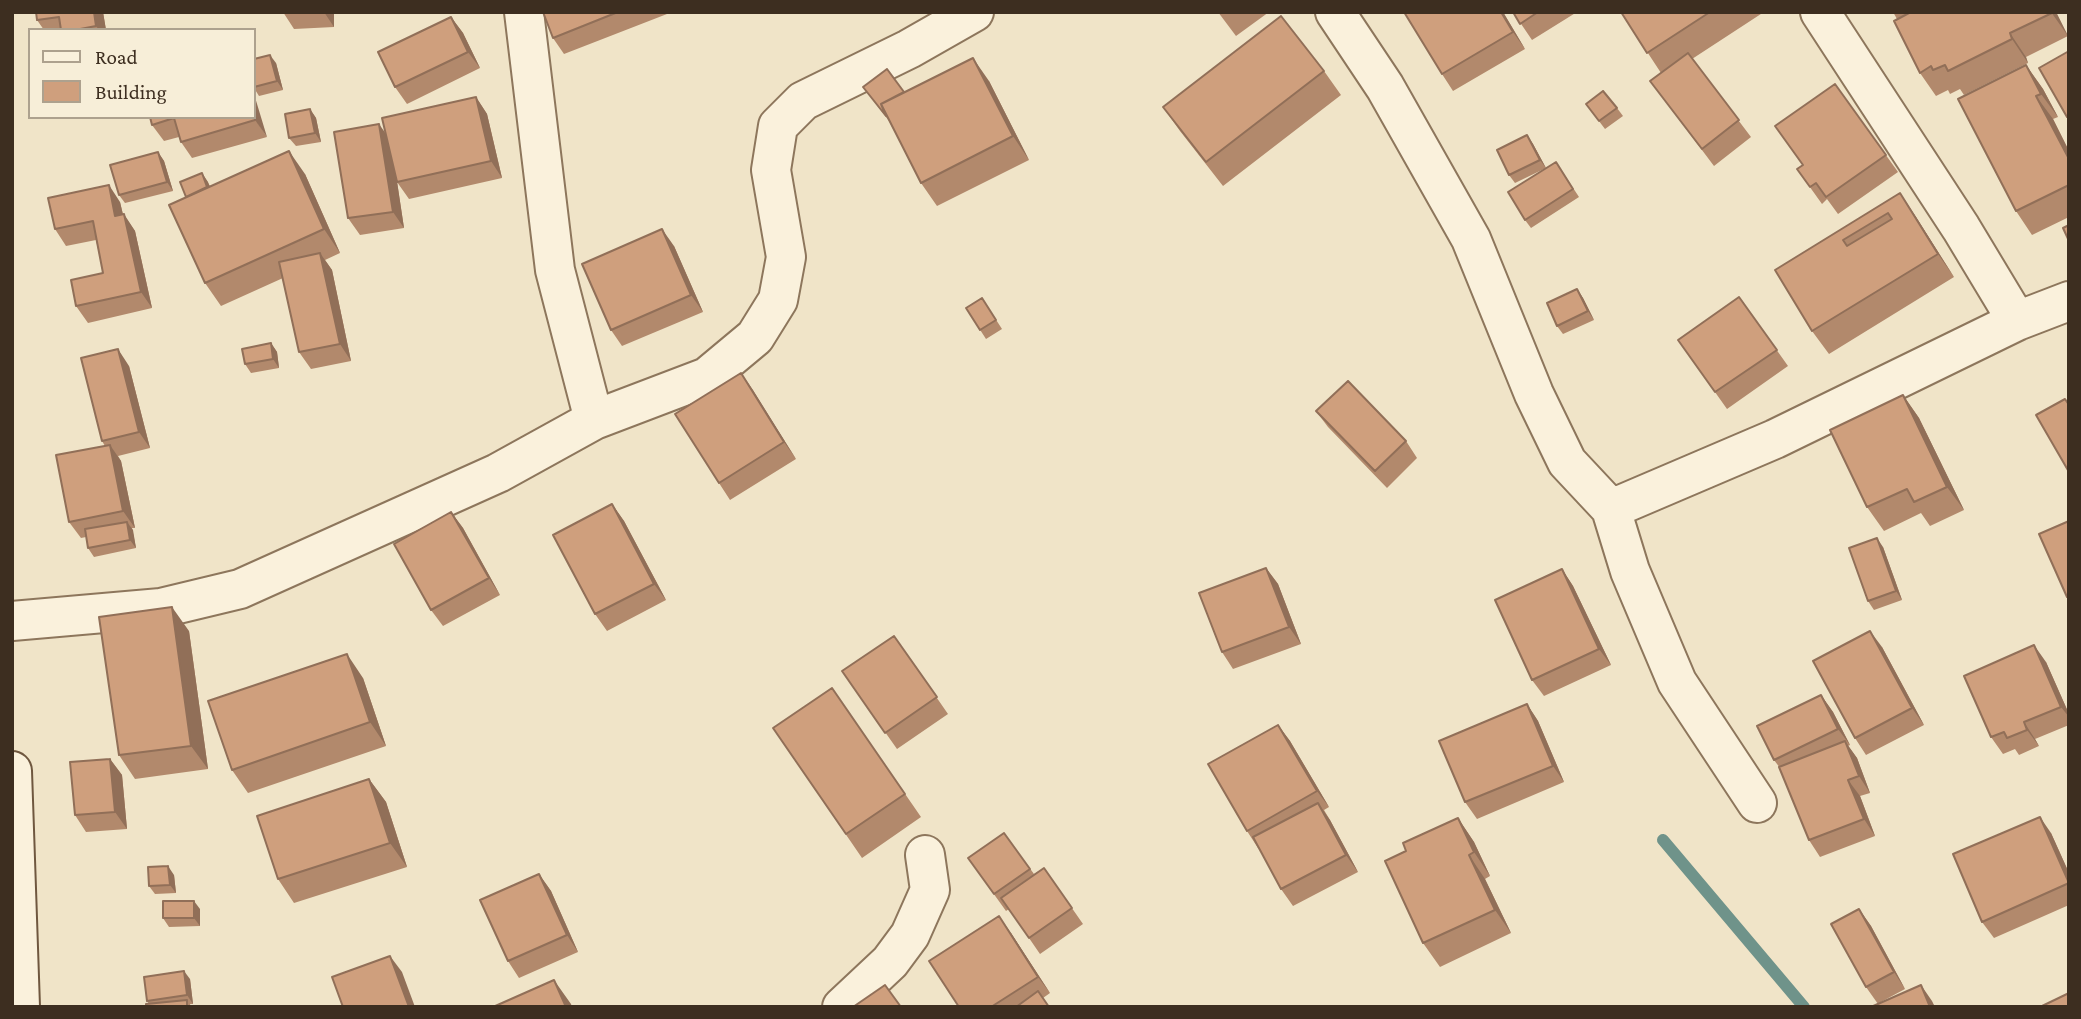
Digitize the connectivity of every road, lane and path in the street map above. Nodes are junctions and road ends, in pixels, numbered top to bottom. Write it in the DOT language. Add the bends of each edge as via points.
graph roads {
  1 [pos="524,12"];
  2 [pos="974,12"];
  3 [pos="1335,12"];
  4 [pos="1820,12"];
  5 [pos="2069,301"];
  6 [pos="2017,321"];
  7 [pos="594,420"];
  8 [pos="1611,509"];
  9 [pos="12,621"];
  10 [pos="12,771"];
  11 [pos="1757,803"];
  12 [pos="925,855"];
  13 [pos="20,1007"];
  14 [pos="842,1007"];
  1 -- 7 [label="street" via="555,270"];
  2 -- 7 [label="street" via="803,101 778,126 771,170 786,257 778,300 767,319 755,337 707,377"];
  3 -- 8 [label="street" via="1385,87 1471,239 1567,462"];
  4 -- 6 [label="street"];
  5 -- 6 [label="street"];
  6 -- 8 [label="street" via="1774,439"];
  7 -- 9 [label="street" via="498,473 240,589 161,608"];
  8 -- 11 [label="street" via="1630,571 1677,682"];
  10 -- 13 [label="street"];
  12 -- 14 [label="street" via="930,890 910,934 890,962"];
}
